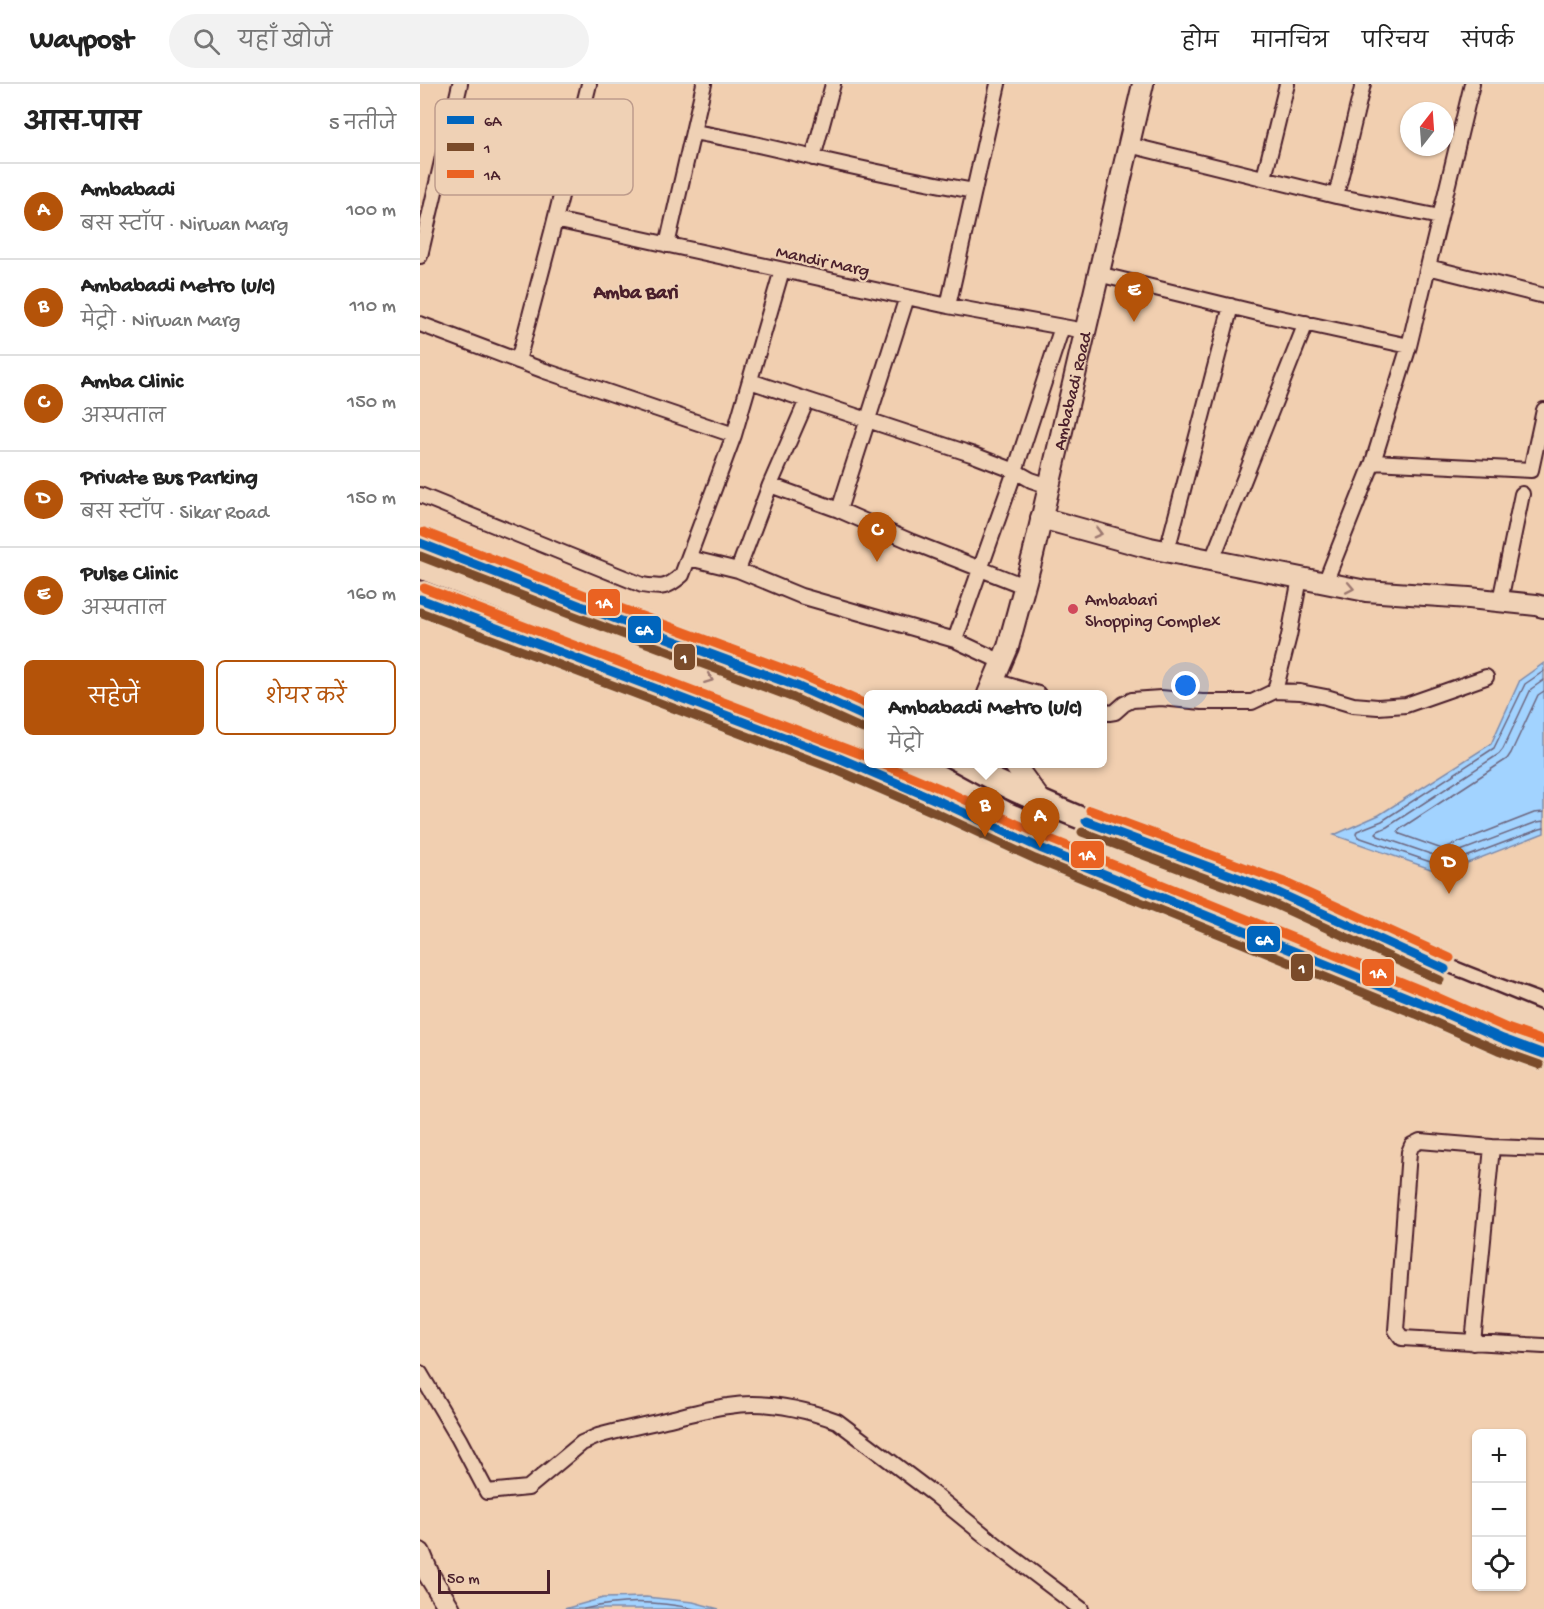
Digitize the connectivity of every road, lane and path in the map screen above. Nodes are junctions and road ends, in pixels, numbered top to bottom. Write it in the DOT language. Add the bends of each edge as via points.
graph roads {
  1 [pos="460,84"];
  2 [pos="589,84"];
  3 [pos="704,84"];
  4 [pos="833,84"];
  5 [pos="998,84"];
  6 [pos="1143,84"];
  7 [pos="1287,84"];
  8 [pos="1363,84"];
  9 [pos="1472,84"];
  10 [pos="457,99"];
  11 [pos="585,99"];
  12 [pos="693,132"];
  13 [pos="1128,145"];
  14 [pos="813,158"];
  15 [pos="1264,178"];
  16 [pos="974,191"];
  17 [pos="435,192"];
  18 [pos="561,195"];
  19 [pos="1336,196"];
  20 [pos="1440,217"];
  21 [pos="555,220"];
  22 [pos="667,245"];
  23 [pos="420,256"];
  24 [pos="1428,267"];
  25 [pos="782,270"];
  26 [pos="1098,274"];
  27 [pos="1544,296"];
  28 [pos="907,297"];
  29 [pos="948,306"];
  30 [pos="1231,306"];
  31 [pos="1306,323"];
  32 [pos="420,324"];
  33 [pos="1062,327"];
  34 [pos="1085,331"];
  35 [pos="1409,346"];
  36 [pos="518,361"];
  37 [pos="750,381"];
  38 [pos="807,399"];
  39 [pos="1544,410"];
  40 [pos="867,419"];
  41 [pos="734,435"];
  42 [pos="1373,462"];
  43 [pos="1015,471"];
  44 [pos="770,485"];
  45 [pos="1049,486"];
  46 [pos="1522,494"];
  47 [pos="420,495"];
  48 [pos="839,510"];
  49 [pos="1041,518"];
  50 [pos="420,543"];
  51 [pos="1167,551"];
  52 [pos="689,558"];
  53 [pos="1212,560"];
  54 [pos="420,567"];
  55 [pos="980,567"];
  56 [pos="738,570"];
  57 [pos="1300,578"];
  58 [pos="1325,583"];
  59 [pos="1024,586"];
  60 [pos="420,599"];
  61 [pos="1500,601"];
  62 [pos="1544,607"];
  63 [pos="955,640"];
  64 [pos="1002,662"];
  65 [pos="1486,677"];
  66 [pos="991,690"];
  67 [pos="1275,691"];
  68 [pos="1107,712"];
  69 [pos="864,716"];
  70 [pos="864,739"];
  71 [pos="922,768"];
  72 [pos="957,768"];
  73 [pos="968,768"];
  74 [pos="1017,768"];
  75 [pos="941,802"];
  76 [pos="1049,805"];
  77 [pos="1040,848"];
  78 [pos="1544,1006"];
  79 [pos="1544,1024"];
  80 [pos="1544,1054"];
  81 [pos="1492,1147"];
  82 [pos="1544,1149"];
  83 [pos="1473,1343"];
  84 [pos="1544,1346"];
  85 [pos="420,1372"];
  86 [pos="420,1553"];
  87 [pos="450,1609"];
  88 [pos="1081,1609"];
  1 -- 10 [label="street"];
  2 -- 11 [label="street"];
  3 -- 12 [label="street"];
  4 -- 14 [label="street"];
  5 -- 16 [label="street"];
  6 -- 13 [label="street, Ambabadi Road"];
  7 -- 15 [label="street"];
  8 -- 19 [label="street"];
  9 -- 20 [label="street"];
  12 -- 14 [label="street"];
  12 -- 22 [label="street"];
  13 -- 15 [label="street"];
  13 -- 26 [label="street, Ambabadi Road"];
  14 -- 16 [label="street"];
  15 -- 19 [label="street"];
  16 -- 29 [label="street"];
  17 -- 23 [label="street"];
  18 -- 21 [label="street"];
  19 -- 20 [label="street"];
  20 -- 24 [label="street"];
  21 -- 22 [label="street, Mandir Marg"];
  21 -- 36 [label="street"];
  22 -- 25 [label="street, Mandir Marg"];
  24 -- 27 [label="street"];
  24 -- 35 [label="street"];
  25 -- 28 [label="street, Mandir Marg"];
  25 -- 37 [label="street"];
  26 -- 30 [label="street"];
  26 -- 34 [label="street, Ambabadi Road"];
  28 -- 29 [label="street, Mandir Marg"];
  28 -- 40 [label="street"];
  29 -- 33 [label="street, Mandir Marg"];
  30 -- 31 [label="street"];
  30 -- 51 [label="street"];
  31 -- 35 [label="street"];
  31 -- 53 [label="street"];
  32 -- 36 [label="street"];
  33 -- 34 [label="street, Mandir Marg"];
  33 -- 43 [label="street"];
  34 -- 45 [label="street, Ambabadi Road"];
  35 -- 42 [label="street"];
  36 -- 41 [label="street"];
  37 -- 38 [label="street"];
  37 -- 41 [label="street"];
  38 -- 40 [label="street"];
  38 -- 44 [label="street"];
  39 -- 42 [label="street" via="1531,470"];
  40 -- 43 [label="street"];
  40 -- 48 [label="street"];
  41 -- 52 [label="street"];
  42 -- 58 [label="street"];
  43 -- 45 [label="street"];
  43 -- 55 [label="street"];
  44 -- 48 [label="street"];
  44 -- 56 [label="street"];
  45 -- 49 [label="street, Ambabadi Road"];
  46 -- 61 [label="street"];
  47 -- 52 [label="street" via="642,585 669,585 682,575"];
  48 -- 55 [label="street"];
  49 -- 51 [label="street, one-way"];
  49 -- 59 [label="street, Ambabadi Road"];
  50 -- 69 [label="main road" via="799,687"];
  51 -- 53 [label="street"];
  52 -- 56 [label="street"];
  53 -- 57 [label="street"];
  54 -- 70 [label="main road, one-way"];
  55 -- 59 [label="street"];
  55 -- 63 [label="street"];
  56 -- 63 [label="street" via="801,596"];
  57 -- 58 [label="street"];
  57 -- 67 [label="street"];
  58 -- 61 [label="street, one-way" via="1366,591"];
  59 -- 64 [label="street, Ambabadi Road"];
  60 -- 75 [label="main road" via="839,758"];
  61 -- 62 [label="street"];
  63 -- 64 [label="street"];
  64 -- 66 [label="street, Ambabadi Road"];
  65 -- 67 [label="street" via="1406,705 1378,707"];
  67 -- 68 [label="street" via="1252,702 1132,700 1115,712"];
  71 -- 79 [label="main road, bridge" via="1007,814"];
  72 -- 75 [label="street"];
  73 -- 76 [label="main road"];
  74 -- 76 [label="street"];
  75 -- 77 [label="main road"];
  76 -- 77 [label="main road"];
  76 -- 78 [label="main road" via="1117,834 1276,891 1422,959"];
  77 -- 80 [label="main road"];
  81 -- 82 [label="street"];
  81 -- 83 [label="street"];
  81 -- 83 [label="street" via="1420,1141 1408,1152 1396,1330 1402,1338"];
  83 -- 84 [label="street"];
  85 -- 88 [label="street" via="487,1492 528,1488 582,1443 598,1436 705,1410 763,1405 825,1416 837,1421"];
  86 -- 87 [label="street"];
}
